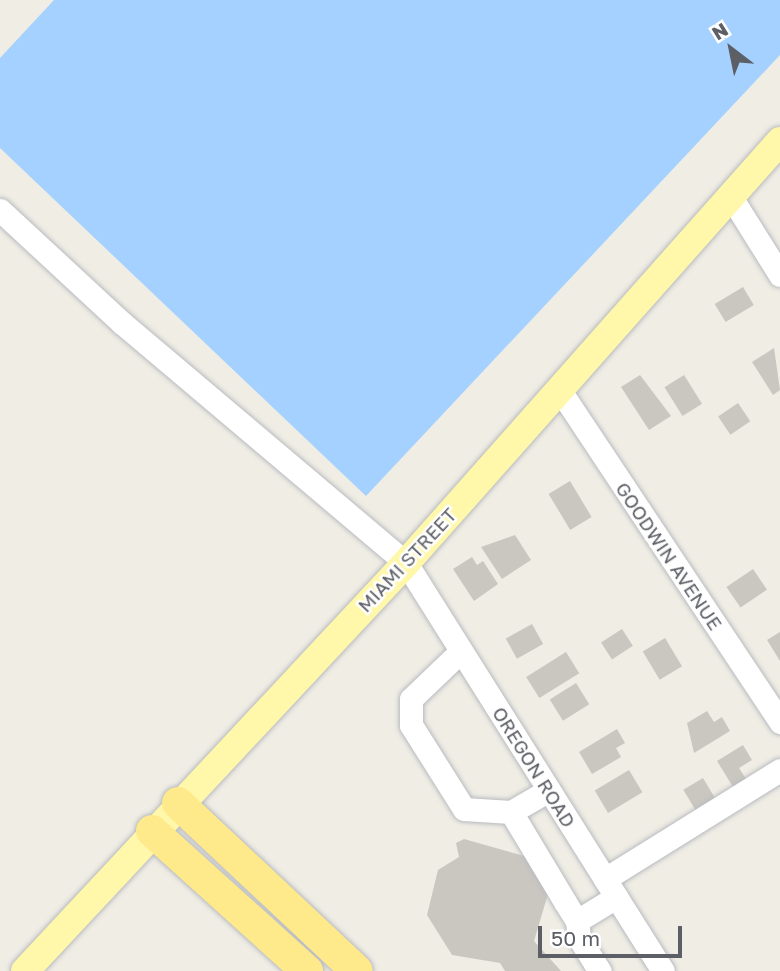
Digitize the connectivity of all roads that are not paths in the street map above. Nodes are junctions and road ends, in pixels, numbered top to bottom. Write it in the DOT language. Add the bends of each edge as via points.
graph roads {
  1 [pos="780,141"];
  2 [pos="731,197"];
  3 [pos="0,210"];
  4 [pos="780,275"];
  5 [pos="559,390"];
  6 [pos="406,563"];
  7 [pos="461,651"];
  8 [pos="780,722"];
  9 [pos="780,770"];
  10 [pos="549,790"];
  11 [pos="178,803"];
  12 [pos="511,812"];
  13 [pos="152,831"];
  14 [pos="610,888"];
  15 [pos="577,921"];
  16 [pos="25,971"];
  17 [pos="306,971"];
  18 [pos="357,971"];
  19 [pos="600,971"];
  20 [pos="663,971"];
  1 -- 2 [label="main road, MIAMI STREET"];
  2 -- 4 [label="street"];
  2 -- 5 [label="main road, MIAMI STREET"];
  3 -- 6 [label="street, OREGON ROAD" via="122,323"];
  5 -- 6 [label="main road, MIAMI STREET"];
  5 -- 8 [label="street, GOODWIN AVENUE"];
  6 -- 7 [label="street, OREGON ROAD"];
  6 -- 11 [label="main road, MIAMI STREET"];
  7 -- 10 [label="street, OREGON ROAD"];
  7 -- 12 [label="street" via="411,699 411,725 464,809"];
  9 -- 14 [label="street"];
  10 -- 12 [label="street"];
  10 -- 14 [label="street, OREGON ROAD"];
  11 -- 13 [label="main road, MIAMI STREET"];
  11 -- 18 [label="highway"];
  12 -- 15 [label="street"];
  13 -- 16 [label="main road, MIAMI STREET"];
  13 -- 17 [label="highway"];
  14 -- 15 [label="street"];
  14 -- 20 [label="street, OREGON ROAD"];
  15 -- 19 [label="street" via="579,938"];
}
